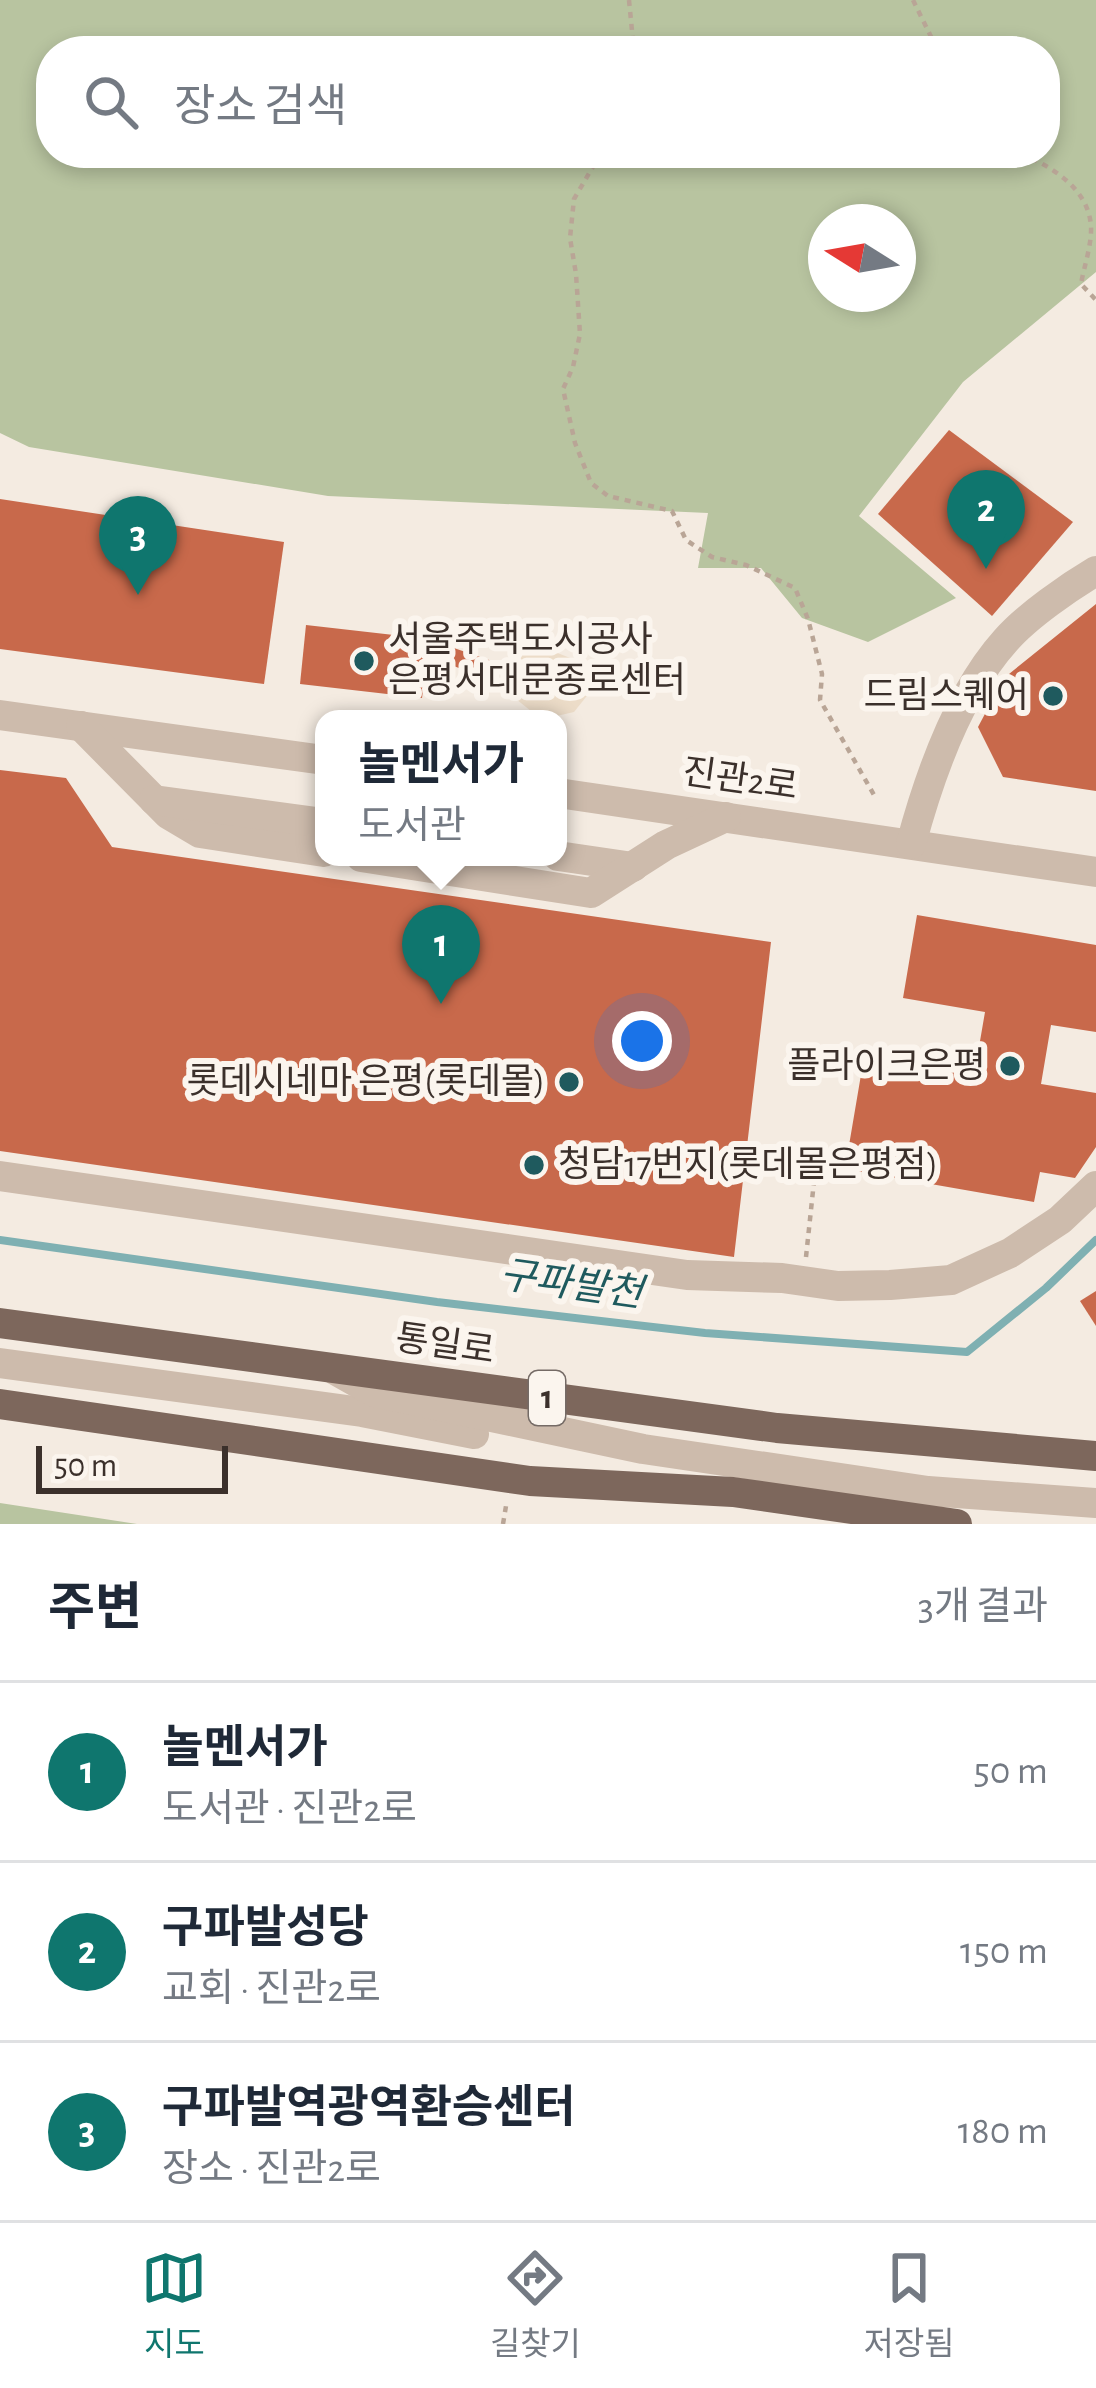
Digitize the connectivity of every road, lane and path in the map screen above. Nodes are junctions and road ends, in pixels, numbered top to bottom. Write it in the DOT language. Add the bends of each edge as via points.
graph roads {
  1 [pos="629,0"];
  2 [pos="913,0"];
  3 [pos="633,36"];
  4 [pos="931,36"];
  5 [pos="592,168"];
  6 [pos="1049,168"];
  7 [pos="1096,300"];
  8 [pos="1096,571"];
  9 [pos="0,716"];
  10 [pos="81,726"];
  11 [pos="315,759"];
  12 [pos="874,794"];
  13 [pos="567,795"];
  14 [pos="154,800"];
  15 [pos="726,817"];
  16 [pos="315,822"];
  17 [pos="911,844"];
  18 [pos="315,851"];
  19 [pos="567,857"];
  20 [pos="418,866"];
  21 [pos="634,867"];
  22 [pos="1096,872"];
  23 [pos="815,1172"];
  24 [pos="0,1176"];
  25 [pos="1096,1186"];
  26 [pos="805,1262"];
  27 [pos="0,1323"];
  28 [pos="0,1363"];
  29 [pos="335,1370"];
  30 [pos="0,1404"];
  31 [pos="1096,1456"];
  32 [pos="734,1492"];
  33 [pos="1096,1502"];
  34 [pos="957,1524"];
  1 -- 3 [label="path"];
  2 -- 4 [label="path"];
  5 -- 12 [label="path" via="574,199 580,334 563,389 591,483 608,496 672,511 686,540 712,557 795,588 822,674 820,700"];
  6 -- 7 [label="path" via="1081,192 1091,227 1081,284"];
  8 -- 17 [label="street" via="1006,639 961,706"];
  9 -- 10 [label="street"];
  10 -- 11 [label="street"];
  10 -- 14 [label="street"];
  13 -- 15 [label="street, 진관2로"];
  14 -- 16 [label="street"];
  14 -- 18 [label="street" via="200,833"];
  15 -- 17 [label="street, 진관2로"];
  15 -- 21 [label="street"];
  17 -- 22 [label="street, 진관2로"];
  19 -- 21 [label="street"];
  20 -- 21 [label="street" via="591,893"];
  23 -- 26 [label="path"];
  24 -- 25 [label="street" via="687,1274 838,1286 951,1280 1027,1242"];
  27 -- 29 [label="main road, 통일로 / 1"];
  28 -- 32 [label="street" via="362,1412"];
  29 -- 31 [label="main road, 통일로 / 1" via="777,1428"];
  29 -- 33 [label="street" via="374,1392 643,1449 928,1491"];
  30 -- 32 [label="main road" via="530,1481"];
  32 -- 34 [label="main road"];
}
